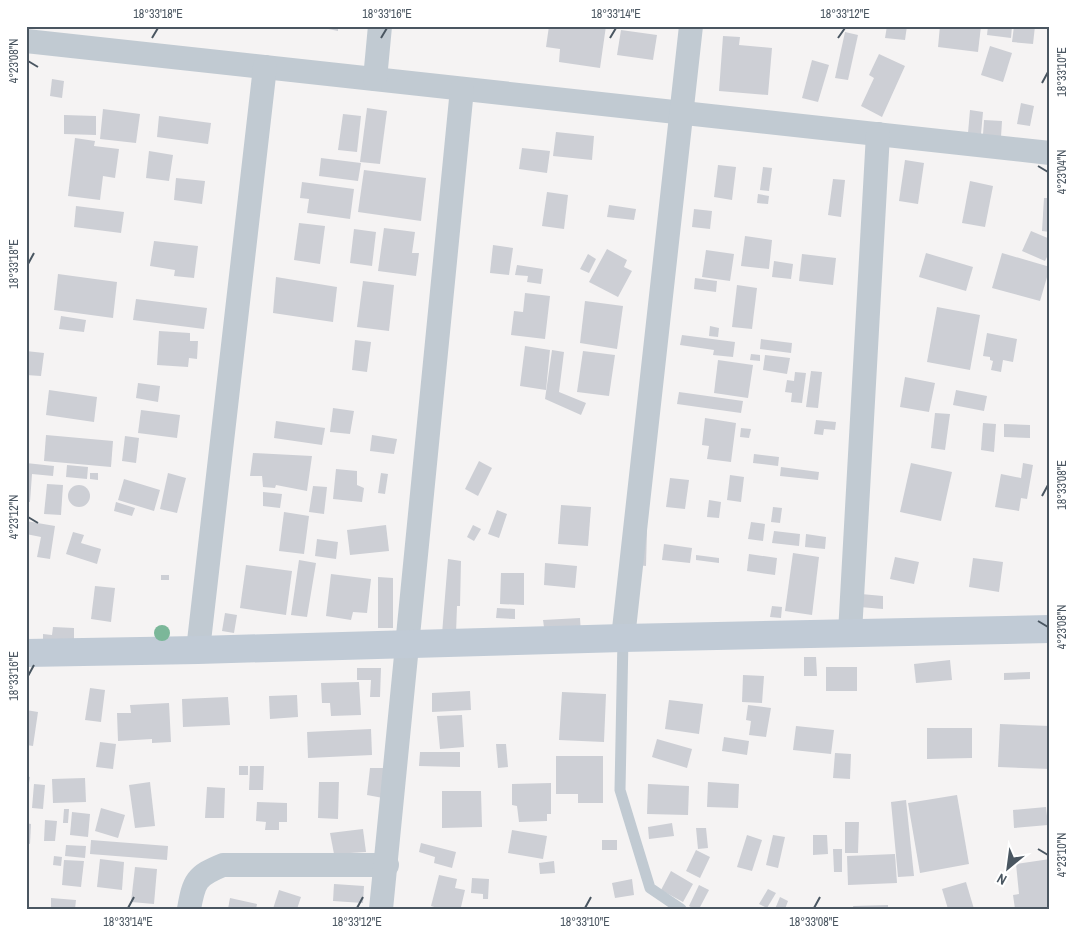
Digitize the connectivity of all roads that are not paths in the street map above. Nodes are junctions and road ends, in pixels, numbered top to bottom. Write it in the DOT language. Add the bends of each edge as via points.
graph roads {
  1 [pos="380,26"];
  2 [pos="691,26"];
  3 [pos="26,41"];
  4 [pos="265,67"];
  5 [pos="375,79"];
  6 [pos="462,89"];
  7 [pos="681,112"];
  8 [pos="878,134"];
  9 [pos="1050,153"];
  10 [pos="1050,630"];
  11 [pos="850,633"];
  12 [pos="623,638"];
  13 [pos="408,645"];
  14 [pos="198,650"];
  15 [pos="26,652"];
  16 [pos="387,865"];
  17 [pos="189,909"];
  18 [pos="381,909"];
  19 [pos="682,909"];
  1 -- 5 [label="street"];
  2 -- 7 [label="street"];
  3 -- 4 [label="street"];
  4 -- 5 [label="street"];
  4 -- 14 [label="street"];
  5 -- 6 [label="street"];
  6 -- 7 [label="street"];
  6 -- 13 [label="street"];
  7 -- 8 [label="street"];
  7 -- 12 [label="street"];
  8 -- 9 [label="street"];
  8 -- 11 [label="street"];
  10 -- 11 [label="street"];
  11 -- 12 [label="street"];
  12 -- 13 [label="street"];
  12 -- 19 [label="lane" via="620,790 650,888"];
  13 -- 14 [label="street"];
  13 -- 16 [label="street"];
  14 -- 15 [label="street"];
  16 -- 17 [label="street" via="223,865 208,871 193,885"];
  16 -- 18 [label="street"];
}
